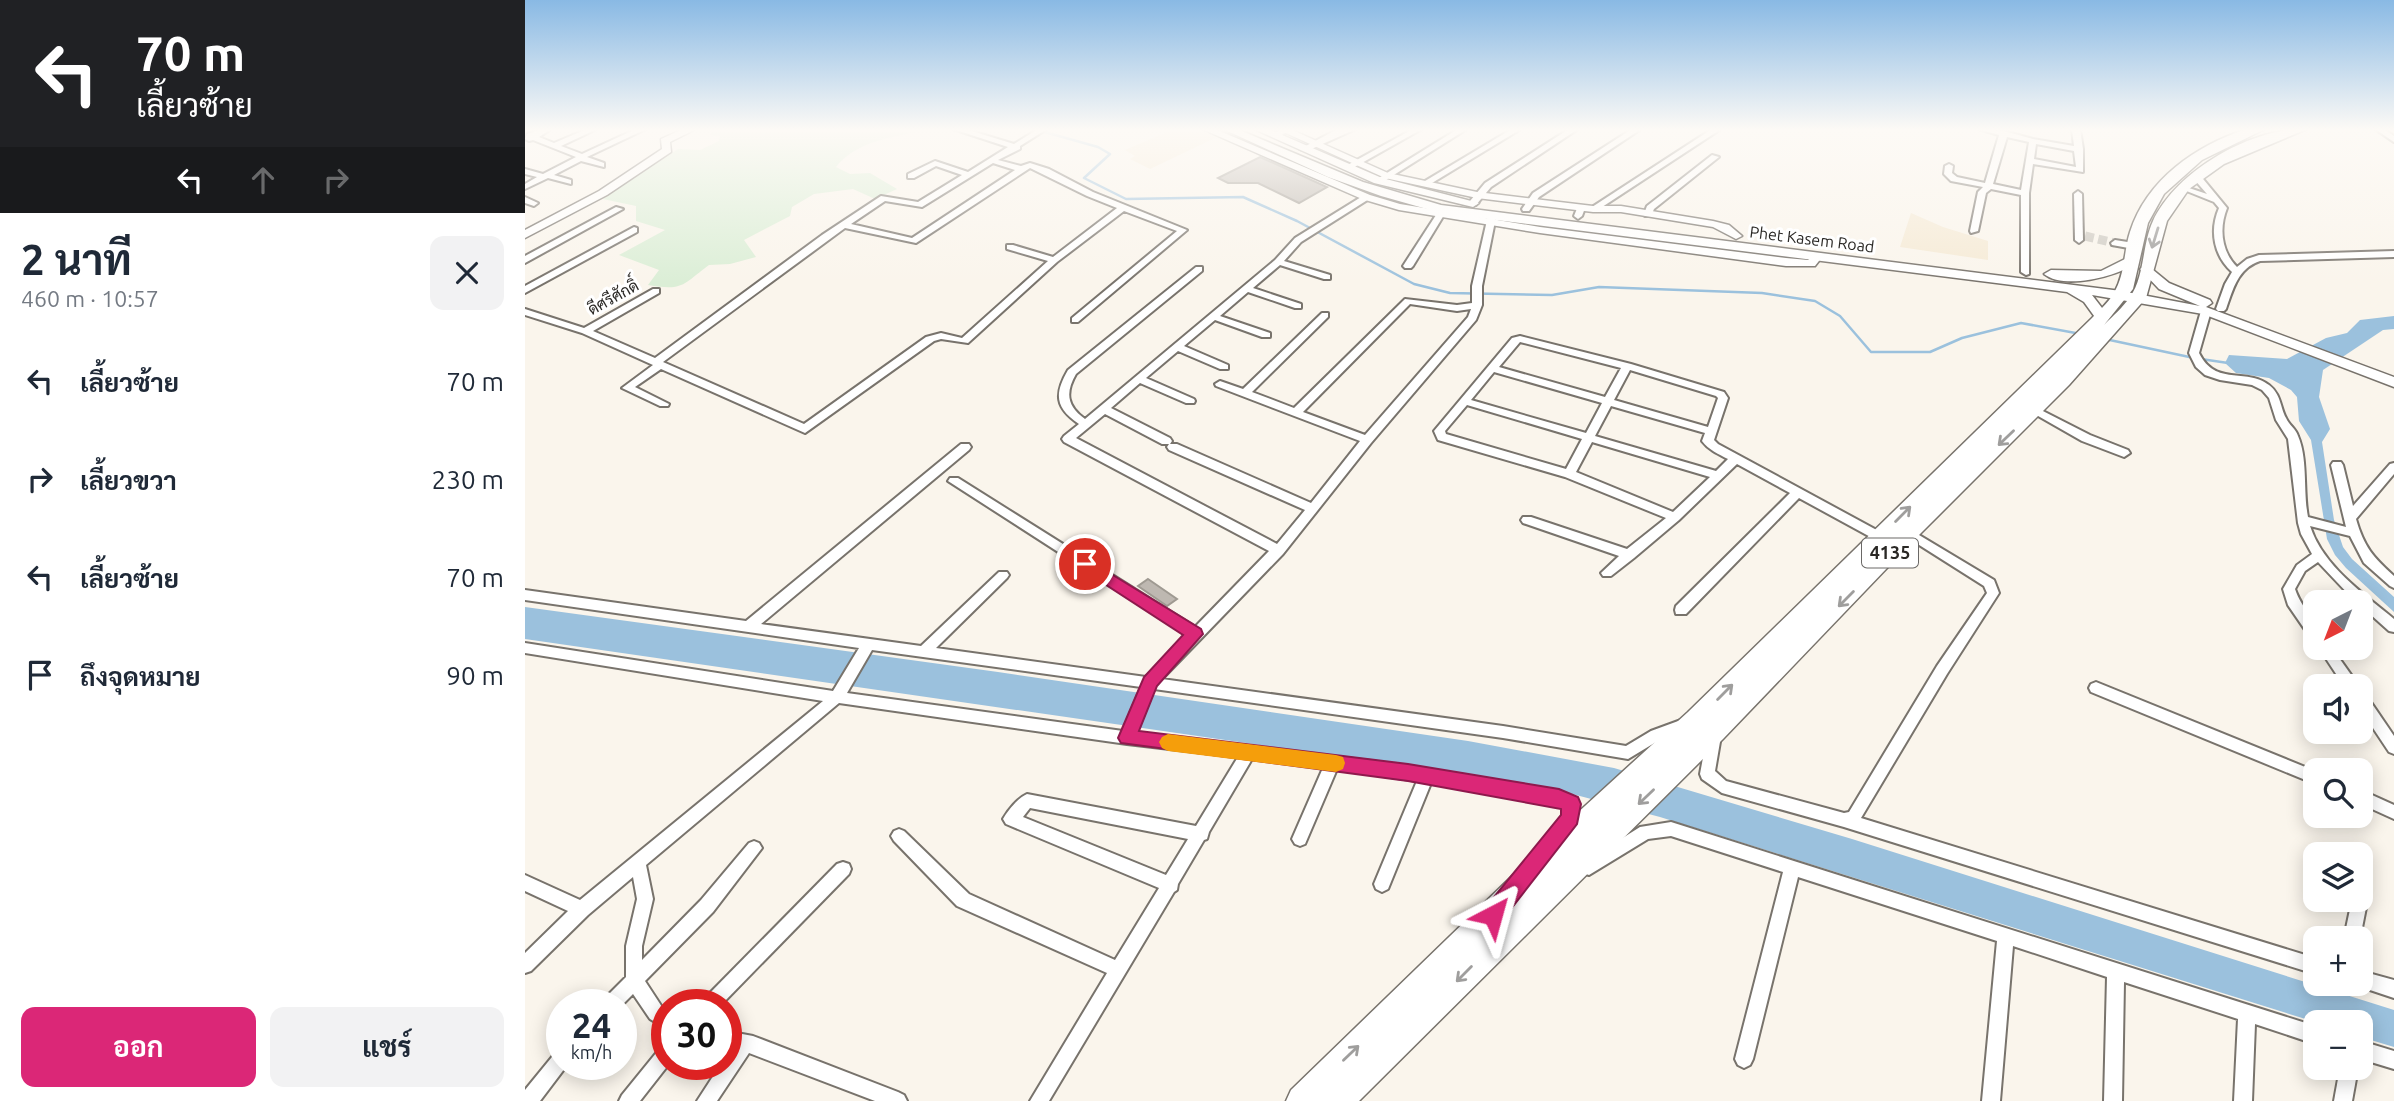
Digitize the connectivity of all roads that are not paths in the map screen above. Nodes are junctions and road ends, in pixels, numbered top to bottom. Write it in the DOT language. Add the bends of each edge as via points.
graph roads {
  1 [pos="561,180"];
  2 [pos="621,180"];
  3 [pos="961,180"];
  4 [pos="1005,180"];
  5 [pos="1065,180"];
  6 [pos="1336,180"];
  7 [pos="1337,180"];
  8 [pos="1393,180"];
  9 [pos="1399,180"];
  10 [pos="1430,180"];
  11 [pos="1495,180"];
  12 [pos="1562,180"];
  13 [pos="1637,180"];
  14 [pos="1685,180"];
  15 [pos="1962,180"];
  16 [pos="1990,180"];
  17 [pos="2027,180"];
  18 [pos="2169,180"];
  19 [pos="2191,180"];
  20 [pos="2199,180"];
  21 [pos="568,182"];
  22 [pos="1424,184"];
  23 [pos="1988,187"];
  24 [pos="2183,188"];
  25 [pos="2025,193"];
  26 [pos="2078,194"];
  27 [pos="1366,197"];
  28 [pos="1475,199"];
  29 [pos="2215,200"];
  30 [pos="1528,204"];
  31 [pos="1122,208"];
  32 [pos="619,209"];
  33 [pos="1593,209"];
  34 [pos="1579,212"];
  35 [pos="1648,214"];
  36 [pos="1440,215"];
  37 [pos="1491,219"];
  38 [pos="845,225"];
  39 [pos="634,230"];
  40 [pos="1974,231"];
  41 [pos="525,235"];
  42 [pos="2081,235"];
  43 [pos="1736,236"];
  44 [pos="2115,243"];
  45 [pos="1010,247"];
  46 [pos="1814,251"];
  47 [pos="1834,253"];
  48 [pos="2132,253"];
  49 [pos="2394,254"];
  50 [pos="525,260"];
  51 [pos="1054,260"];
  52 [pos="1278,262"];
  53 [pos="1408,266"];
  54 [pos="1199,269"];
  55 [pos="2147,269"];
  56 [pos="2236,271"];
  57 [pos="2026,272"];
  58 [pos="1327,277"];
  59 [pos="2054,281"];
  60 [pos="1247,289"];
  61 [pos="525,290"];
  62 [pos="656,291"];
  63 [pos="2132,291"];
  64 [pos="1477,305"];
  65 [pos="1298,306"];
  66 [pos="2205,307"];
  67 [pos="2221,309"];
  68 [pos="525,312"];
  69 [pos="1325,315"];
  70 [pos="1214,317"];
  71 [pos="2109,319"];
  72 [pos="1075,320"];
  73 [pos="585,331"];
  74 [pos="1266,335"];
  75 [pos="2281,335"];
  76 [pos="1177,347"];
  77 [pos="2080,350"];
  78 [pos="2195,357"];
  79 [pos="2360,363"];
  80 [pos="658,364"];
  81 [pos="1627,366"];
  82 [pos="1224,367"];
  83 [pos="1492,368"];
  84 [pos="2394,369"];
  85 [pos="1139,379"];
  86 [pos="2394,382"];
  87 [pos="1220,384"];
  88 [pos="1245,393"];
  89 [pos="1190,401"];
  90 [pos="1464,401"];
  91 [pos="1609,401"];
  92 [pos="664,404"];
  93 [pos="1104,410"];
  94 [pos="2035,410"];
  95 [pos="1296,413"];
  96 [pos="1086,424"];
  97 [pos="1710,431"];
  98 [pos="1588,438"];
  99 [pos="1367,440"];
  100 [pos="965,447"];
  101 [pos="2124,453"];
  102 [pos="1735,459"];
  103 [pos="2337,465"];
  104 [pos="2394,467"];
  105 [pos="1569,474"];
  106 [pos="1717,475"];
  107 [pos="954,481"];
  108 [pos="1798,492"];
  109 [pos="1313,509"];
  110 [pos="1675,517"];
  111 [pos="2350,518"];
  112 [pos="1527,520"];
  113 [pos="2309,522"];
  114 [pos="2349,532"];
  115 [pos="1909,533"];
  116 [pos="1880,537"];
  117 [pos="1279,551"];
  118 [pos="1630,555"];
  119 [pos="2319,555"];
  120 [pos="1607,573"];
  121 [pos="1003,575"];
  122 [pos="2394,583"];
  123 [pos="525,595"];
  124 [pos="1681,610"];
  125 [pos="2303,616"];
  126 [pos="2394,626"];
  127 [pos="748,627"];
  128 [pos="1195,634"];
  129 [pos="868,645"];
  130 [pos="525,648"];
  131 [pos="923,652"];
  132 [pos="1150,682"];
  133 [pos="2095,688"];
  134 [pos="837,697"];
  135 [pos="2373,717"];
  136 [pos="1706,726"];
  137 [pos="1127,738"];
  138 [pos="2394,748"];
  139 [pos="1249,752"];
  140 [pos="1332,763"];
  141 [pos="2303,773"];
  142 [pos="1427,775"];
  143 [pos="2373,802"];
  144 [pos="2394,812"];
  145 [pos="1844,820"];
  146 [pos="1592,833"];
  147 [pos="1202,834"];
  148 [pos="899,836"];
  149 [pos="1300,839"];
  150 [pos="754,848"];
  151 [pos="638,863"];
  152 [pos="1792,867"];
  153 [pos="843,869"];
  154 [pos="525,883"];
  155 [pos="1382,884"];
  156 [pos="1171,885"];
  157 [pos="1545,896"];
  158 [pos="582,909"];
  159 [pos="1493,915"];
  160 [pos="2006,936"];
  161 [pos="2303,962"];
  162 [pos="525,965"];
  163 [pos="1119,970"];
  164 [pos="2116,973"];
  165 [pos="634,980"];
  166 [pos="2373,983"];
  167 [pos="625,989"];
  168 [pos="726,989"];
  169 [pos="2394,989"];
  170 [pos="651,1006"];
  171 [pos="2247,1012"];
  172 [pos="2303,1031"];
  173 [pos="742,1043"];
  174 [pos="745,1044"];
  175 [pos="2373,1053"];
  176 [pos="1744,1059"];
  177 [pos="2394,1060"];
  178 [pos="651,1073"];
  179 [pos="546,1078"];
  180 [pos="2347,1080"];
  181 [pos="528,1101"];
  182 [pos="628,1101"];
  183 [pos="706,1101"];
  184 [pos="898,1101"];
  185 [pos="1039,1101"];
  186 [pos="1302,1101"];
  187 [pos="1337,1101"];
  188 [pos="1991,1101"];
  189 [pos="2113,1101"];
  190 [pos="2243,1101"];
  191 [pos="2343,1101"];
  1 -- 21 [label="street"];
  2 -- 41 [label="street"];
  3 -- 38 [label="street" via="919,205 884,198"];
  4 -- 38 [label="street" via="913,241"];
  5 -- 31 [label="street"];
  6 -- 27 [label="street"];
  7 -- 37 [label="main road, Phet Kasem Road" via="1389,197"];
  8 -- 28 [label="main road, Phet Kasem Road"];
  9 -- 22 [label="street"];
  10 -- 22 [label="street"];
  11 -- 28 [label="street"];
  12 -- 30 [label="street"];
  13 -- 33 [label="street"];
  14 -- 35 [label="street"];
  15 -- 23 [label="street"];
  16 -- 23 [label="street"];
  17 -- 25 [label="street"];
  18 -- 48 [label="main road" via="2148,205"];
  19 -- 24 [label="main road"];
  20 -- 29 [label="street"];
  22 -- 28 [label="street"];
  23 -- 25 [label="street"];
  23 -- 40 [label="street"];
  24 -- 29 [label="street"];
  24 -- 55 [label="main road, one-way" via="2161,219"];
  25 -- 57 [label="street"];
  26 -- 42 [label="street"];
  27 -- 36 [label="street"];
  27 -- 52 [label="street" via="1298,240"];
  28 -- 30 [label="main road, Phet Kasem Road"];
  29 -- 56 [label="street" via="2223,208 2217,221 2220,248"];
  30 -- 34 [label="main road, Phet Kasem Road"];
  31 -- 51 [label="street"];
  31 -- 72 [label="street" via="1184,230"];
  32 -- 50 [label="street"];
  33 -- 34 [label="street"];
  33 -- 35 [label="street"];
  34 -- 43 [label="main road, Phet Kasem Road"];
  35 -- 43 [label="street" via="1725,227"];
  36 -- 37 [label="street"];
  36 -- 53 [label="street"];
  37 -- 46 [label="main road, Phet Kasem Road"];
  37 -- 64 [label="street"];
  38 -- 80 [label="street"];
  39 -- 61 [label="street"];
  43 -- 46 [label="main road, Phet Kasem Road"];
  44 -- 48 [label="street"];
  45 -- 51 [label="street"];
  46 -- 47 [label="main road, Phet Kasem Road"];
  47 -- 57 [label="main road, Phet Kasem Road"];
  47 -- 59 [label="main road, Phet Kasem Road"];
  48 -- 59 [label="main road" via="2117,272"];
  48 -- 63 [label="main road"];
  49 -- 56 [label="street" via="2259,258"];
  51 -- 80 [label="street" via="964,341 933,338 805,429"];
  52 -- 58 [label="street"];
  52 -- 60 [label="street"];
  54 -- 96 [label="street" via="1072,372 1063,390 1063,403"];
  55 -- 63 [label="main road"];
  55 -- 66 [label="main road" via="2164,286"];
  56 -- 67 [label="street"];
  57 -- 59 [label="main road, Phet Kasem Road"];
  59 -- 63 [label="main road, Phet Kasem Road"];
  59 -- 71 [label="main road" via="2089,299"];
  60 -- 65 [label="street"];
  60 -- 70 [label="street"];
  62 -- 73 [label="street, ดีศรีศักดิ์"];
  63 -- 66 [label="main road, Phet Kasem Road"];
  63 -- 71 [label="main road, 4135"];
  64 -- 95 [label="street" via="1457,308 1408,301"];
  64 -- 99 [label="street" via="1473,318"];
  66 -- 67 [label="main road, Phet Kasem Road"];
  66 -- 71 [label="main road" via="2154,306"];
  66 -- 75 [label="main road, Phet Kasem Road"];
  66 -- 78 [label="street"];
  67 -- 75 [label="main road, Phet Kasem Road"];
  68 -- 73 [label="street"];
  69 -- 88 [label="street"];
  70 -- 74 [label="street"];
  70 -- 76 [label="street"];
  71 -- 77 [label="main road, 4135"];
  73 -- 80 [label="street"];
  75 -- 79 [label="main road, Phet Kasem Road"];
  76 -- 82 [label="street"];
  76 -- 85 [label="street"];
  77 -- 94 [label="main road, 4135"];
  116 -- 77 [label="main road, 4135, one-way"];
  78 -- 113 [label="street" via="2212,375 2262,386 2273,394 2280,417 2293,435"];
  79 -- 84 [label="main road, Phet Kasem Road"];
  79 -- 86 [label="main road, Phet Kasem Road"];
  80 -- 92 [label="street" via="627,388"];
  81 -- 83 [label="street" via="1520,339"];
  81 -- 91 [label="street"];
  81 -- 97 [label="street" via="1720,394 1723,398"];
  83 -- 90 [label="street"];
  83 -- 91 [label="street"];
  85 -- 89 [label="street"];
  85 -- 93 [label="street"];
  87 -- 88 [label="street"];
  88 -- 95 [label="street"];
  90 -- 98 [label="street"];
  90 -- 105 [label="street" via="1439,431 1442,437"];
  91 -- 97 [label="street"];
  91 -- 98 [label="street"];
  93 -- 96 [label="street"];
  93 -- 109 [label="street"];
  94 -- 101 [label="street"];
  94 -- 115 [label="main road, 4135, one-way"];
  95 -- 99 [label="street"];
  96 -- 117 [label="street" via="1068,439"];
  97 -- 102 [label="street" via="1708,440 1714,447"];
  98 -- 105 [label="street"];
  98 -- 106 [label="street"];
  99 -- 109 [label="street"];
  100 -- 127 [label="street"];
  102 -- 106 [label="street"];
  102 -- 108 [label="street"];
  103 -- 111 [label="street"];
  104 -- 111 [label="street"];
  105 -- 110 [label="street"];
  106 -- 110 [label="street"];
  107 -- 128 [label="street"];
  108 -- 116 [label="street"];
  108 -- 124 [label="street"];
  109 -- 117 [label="street"];
  110 -- 118 [label="street"];
  111 -- 114 [label="street"];
  112 -- 118 [label="street"];
  113 -- 114 [label="street"];
  113 -- 119 [label="street" via="2307,533"];
  114 -- 122 [label="street" via="2368,560"];
  115 -- 136 [label="main road, 4135, one-way"];
  115 -- 145 [label="street" via="1985,579 1993,593 1854,817"];
  136 -- 116 [label="main road, 4135, one-way"];
  117 -- 128 [label="street"];
  118 -- 120 [label="street"];
  119 -- 125 [label="street" via="2301,568 2289,589"];
  119 -- 126 [label="street"];
  121 -- 131 [label="street"];
  123 -- 127 [label="street"];
  127 -- 129 [label="street"];
  128 -- 132 [label="street"];
  129 -- 131 [label="street"];
  129 -- 134 [label="street"];
  130 -- 134 [label="street"];
  131 -- 132 [label="street"];
  132 -- 136 [label="street" via="1521,733 1628,753 1656,735"];
  132 -- 137 [label="street"];
  133 -- 141 [label="street"];
  134 -- 137 [label="street"];
  134 -- 151 [label="street"];
  135 -- 138 [label="street"];
  136 -- 145 [label="street" via="1707,774 1722,786"];
  136 -- 146 [label="main road, 4135"];
  137 -- 139 [label="street"];
  139 -- 140 [label="street"];
  139 -- 147 [label="street"];
  140 -- 142 [label="street"];
  140 -- 149 [label="street"];
  142 -- 155 [label="street"];
  142 -- 159 [label="street" via="1559,798 1571,804 1570,818"];
  143 -- 144 [label="street"];
  145 -- 161 [label="street"];
  146 -- 157 [label="main road, 4135"];
  146 -- 159 [label="main road, 4135"];
  147 -- 156 [label="street"];
  147 -- 156 [label="street" via="1027,801 1011,819"];
  148 -- 163 [label="street" via="963,900"];
  150 -- 165 [label="street" via="707,906"];
  151 -- 158 [label="street"];
  151 -- 165 [label="street" via="645,899 633,946"];
  152 -- 157 [label="street" via="1671,829 1644,832"];
  152 -- 160 [label="street"];
  152 -- 176 [label="street"];
  153 -- 168 [label="street"];
  154 -- 158 [label="street"];
  156 -- 163 [label="street"];
  157 -- 187 [label="main road, 4135, one-way"];
  158 -- 162 [label="street"];
  186 -- 159 [label="main road, 4135, one-way"];
  160 -- 164 [label="street"];
  160 -- 188 [label="street"];
  163 -- 185 [label="street"];
  164 -- 171 [label="street"];
  164 -- 189 [label="street"];
  165 -- 167 [label="street"];
  165 -- 170 [label="street"];
  166 -- 169 [label="street"];
  171 -- 172 [label="street"];
  171 -- 190 [label="street"];
  173 -- 174 [label="street"];
  174 -- 183 [label="street"];
  174 -- 184 [label="street"];
  175 -- 177 [label="street"];
  178 -- 182 [label="street"];
  179 -- 181 [label="street"];
  180 -- 191 [label="street"];
}
